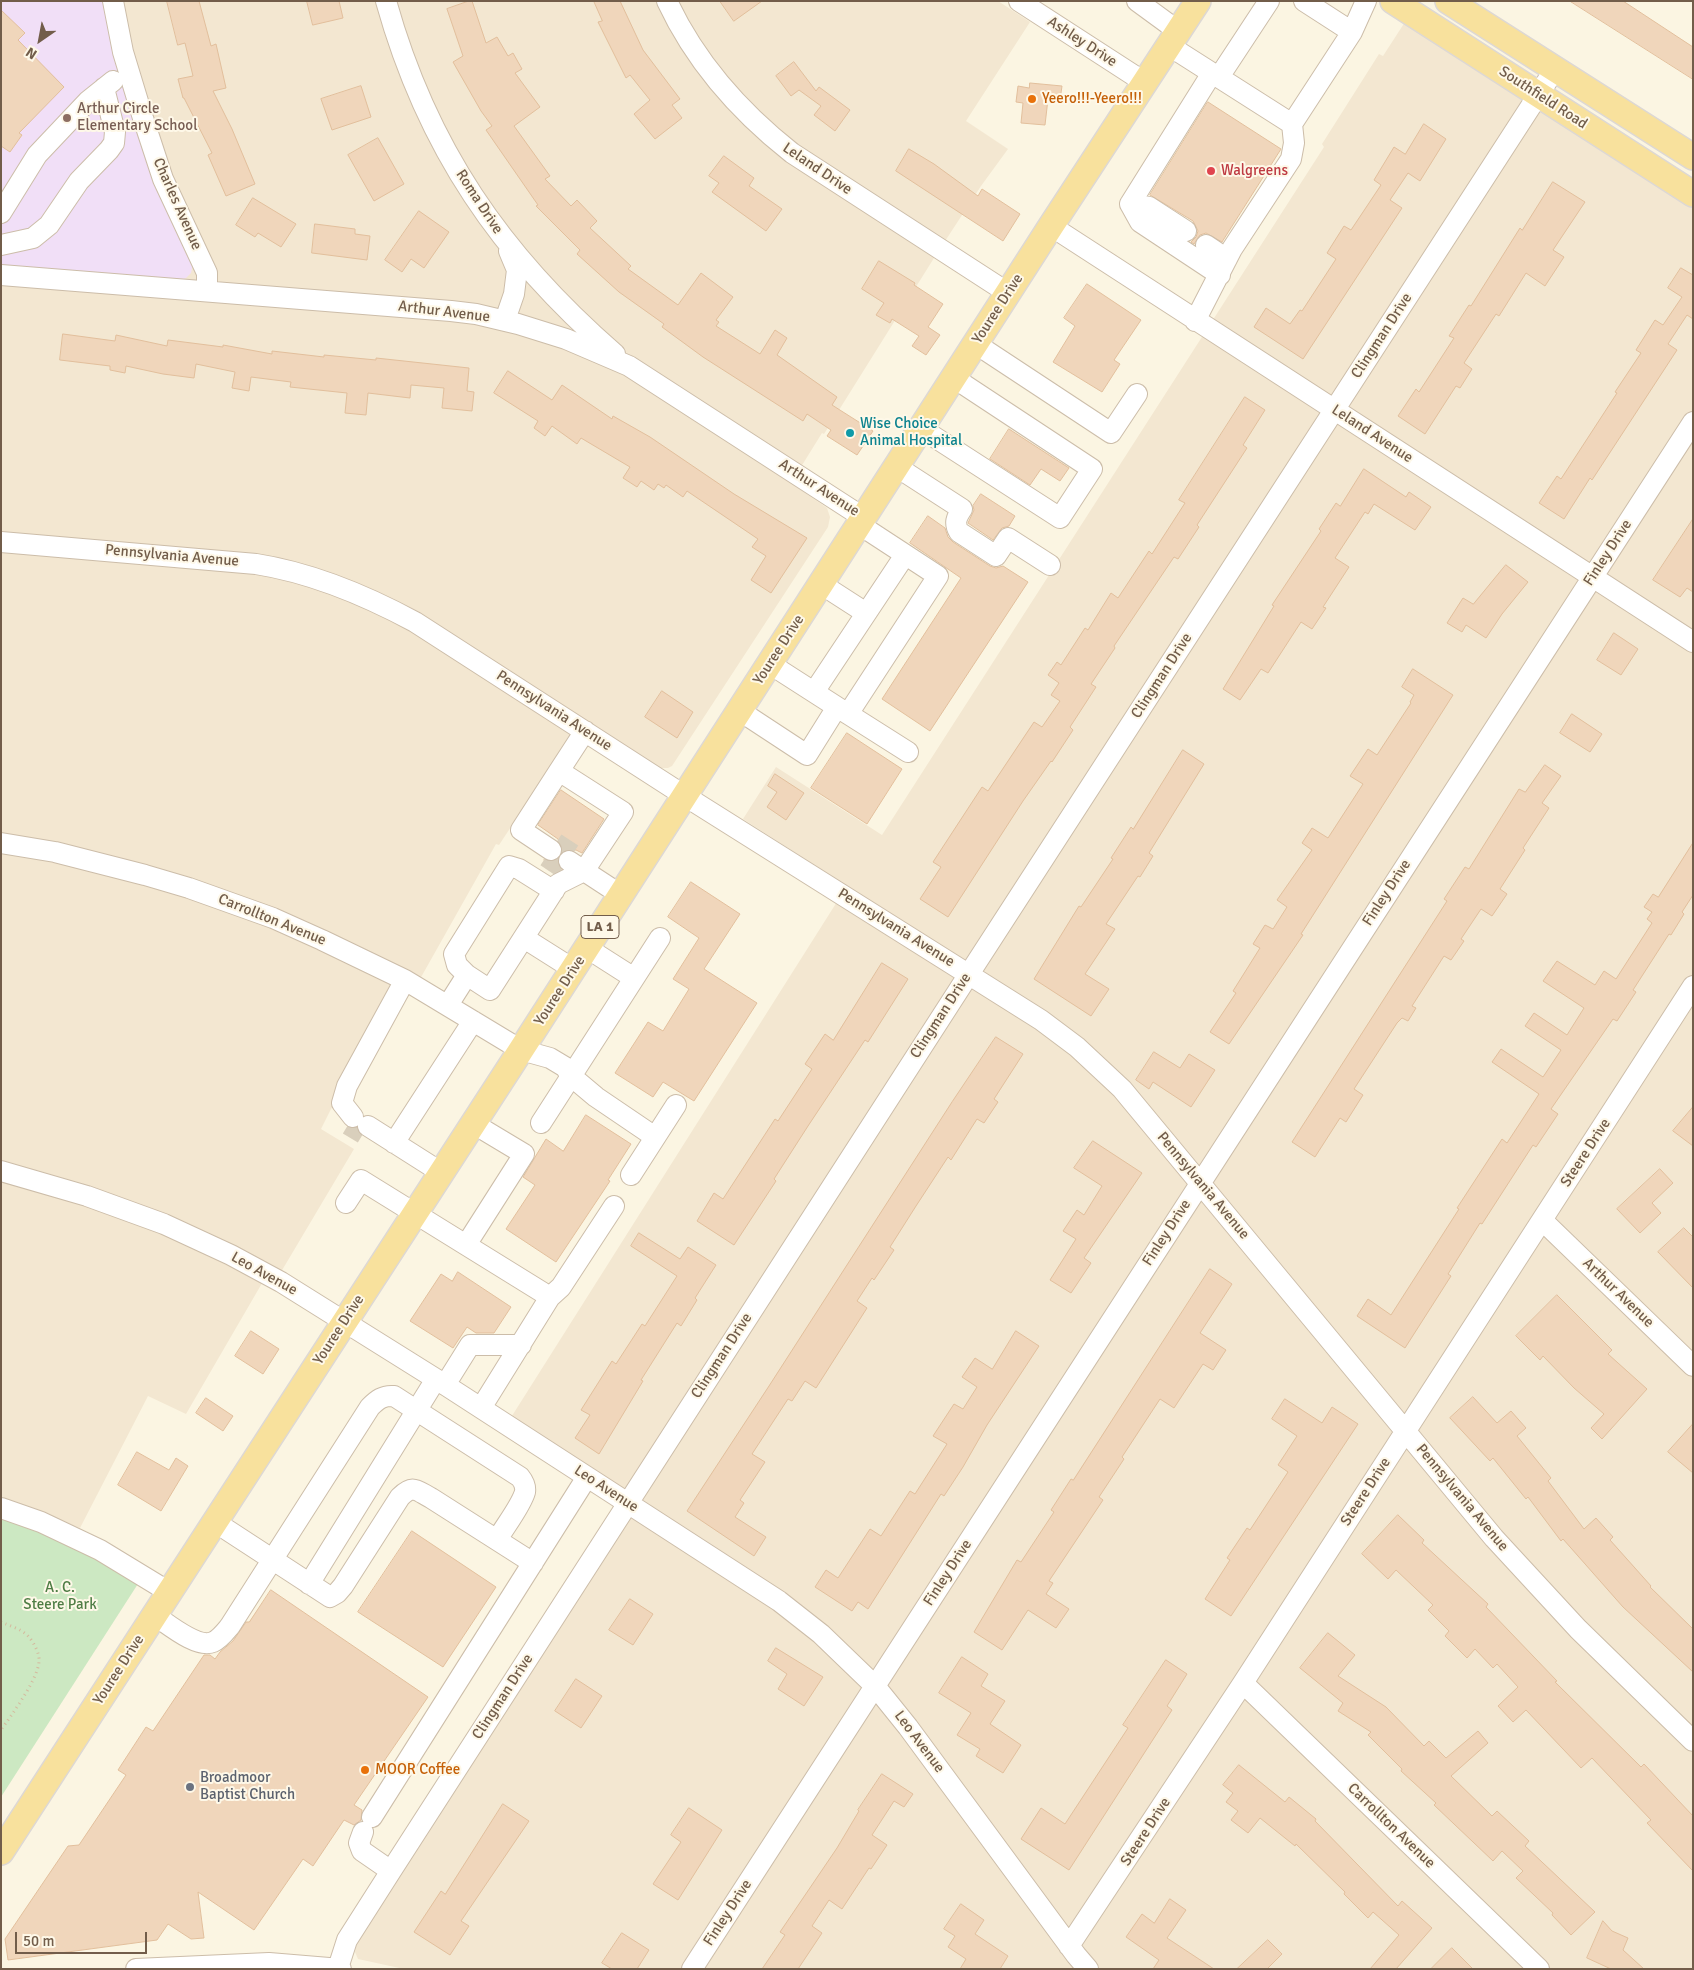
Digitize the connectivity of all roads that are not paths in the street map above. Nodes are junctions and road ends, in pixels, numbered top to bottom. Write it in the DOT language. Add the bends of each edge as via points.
graph roads {
  1 [pos="113,1"];
  2 [pos="386,1"];
  3 [pos="667,1"];
  4 [pos="1019,1"];
  5 [pos="1137,1"];
  6 [pos="1198,1"];
  7 [pos="1269,1"];
  8 [pos="1304,1"];
  9 [pos="1366,1"];
  10 [pos="1392,1"];
  11 [pos="1448,1"];
  12 [pos="1352,32"];
  13 [pos="1173,38"];
  14 [pos="128,69"];
  15 [pos="1555,69"];
  16 [pos="1215,75"];
  17 [pos="1144,82"];
  18 [pos="104,88"];
  19 [pos="1538,95"];
  20 [pos="1292,124"];
  21 [pos="1693,157"];
  22 [pos="1693,194"];
  23 [pos="1130,204"];
  24 [pos="1,213"];
  25 [pos="1051,226"];
  26 [pos="1186,231"];
  27 [pos="507,244"];
  28 [pos="1,245"];
  29 [pos="1206,245"];
  30 [pos="1224,267"];
  31 [pos="1,275"];
  32 [pos="207,291"];
  33 [pos="1008,293"];
  34 [pos="505,320"];
  35 [pos="1195,321"];
  36 [pos="976,344"];
  37 [pos="629,366"];
  38 [pos="954,378"];
  39 [pos="1137,394"];
  40 [pos="1335,410"];
  41 [pos="1693,422"];
  42 [pos="922,429"];
  43 [pos="897,467"];
  44 [pos="862,522"];
  45 [pos="1,542"];
  46 [pos="904,555"];
  47 [pos="1050,565"];
  48 [pos="1592,577"];
  49 [pos="822,584"];
  50 [pos="866,613"];
  51 [pos="1693,642"];
  52 [pos="770,664"];
  53 [pos="814,692"];
  54 [pos="740,711"];
  55 [pos="843,711"];
  56 [pos="585,731"];
  57 [pos="908,752"];
  58 [pos="559,771"];
  59 [pos="685,796"];
  60 [pos="1,842"];
  61 [pos="549,849"];
  62 [pos="573,864"];
  63 [pos="554,891"];
  64 [pos="621,895"];
  65 [pos="524,938"];
  66 [pos="660,938"];
  67 [pos="587,948"];
  68 [pos="573,970"];
  69 [pos="969,974"];
  70 [pos="467,975"];
  71 [pos="634,978"];
  72 [pos="405,980"];
  73 [pos="1692,991"];
  74 [pos="448,1006"];
  75 [pos="473,1021"];
  76 [pos="521,1050"];
  77 [pos="571,1076"];
  78 [pos="676,1105"];
  79 [pos="541,1123"];
  80 [pos="474,1124"];
  81 [pos="365,1127"];
  82 [pos="656,1137"];
  83 [pos="1,1171"];
  84 [pos="442,1173"];
  85 [pos="631,1176"];
  86 [pos="1200,1182"];
  87 [pos="346,1203"];
  88 [pos="614,1206"];
  89 [pos="415,1212"];
  90 [pos="1543,1221"];
  91 [pos="466,1244"];
  92 [pos="550,1297"];
  93 [pos="344,1322"];
  94 [pos="520,1345"];
  95 [pos="1693,1366"];
  96 [pos="440,1382"];
  97 [pos="482,1408"];
  98 [pos="417,1410"];
  99 [pos="1406,1431"];
  100 [pos="587,1477"];
  101 [pos="627,1503"];
  102 [pos="1,1508"];
  103 [pos="215,1522"];
  104 [pos="497,1540"];
  105 [pos="272,1560"];
  106 [pos="533,1563"];
  107 [pos="309,1584"];
  108 [pos="169,1592"];
  109 [pos="154,1615"];
  110 [pos="1242,1684"];
  111 [pos="875,1686"];
  112 [pos="1693,1742"];
  113 [pos="1,1852"];
  114 [pos="391,1872"];
  115 [pos="1069,1946"];
  116 [pos="340,1968"];
  117 [pos="136,1969"];
  118 [pos="692,1969"];
  119 [pos="1088,1969"];
  120 [pos="1539,1969"];
  1 -- 14 [label="street, Charles Avenue"];
  2 -- 27 [label="street, Roma Drive" via="413,83 442,143 476,201"];
  3 -- 33 [label="street, Leland Drive" via="717,81 772,137"];
  4 -- 17 [label="street, Ashley Drive"];
  5 -- 13 [label="street"];
  6 -- 13 [label="main road, Youree Drive / LA 1"];
  7 -- 16 [label="street"];
  8 -- 12 [label="street"];
  9 -- 12 [label="street"];
  10 -- 19 [label="main road, Southfield Road"];
  11 -- 15 [label="main road, Southfield Road"];
  12 -- 20 [label="street"];
  13 -- 16 [label="street"];
  13 -- 17 [label="main road, Youree Drive / LA 1"];
  14 -- 18 [label="street"];
  14 -- 32 [label="street, Charles Avenue" via="163,179 207,273"];
  15 -- 19 [label="street, Clingman Drive"];
  15 -- 21 [label="main road, Southfield Road"];
  16 -- 20 [label="street"];
  16 -- 23 [label="street"];
  17 -- 25 [label="main road, Youree Drive / LA 1"];
  18 -- 24 [label="street" via="37,155"];
  18 -- 28 [label="street" via="115,132 109,150 79,181 49,224 34,238"];
  19 -- 22 [label="main road, Southfield Road"];
  19 -- 40 [label="street, Clingman Drive"];
  20 -- 30 [label="street" via="1294,143 1291,159"];
  23 -- 26 [label="street" via="1149,207"];
  23 -- 30 [label="street" via="1140,222"];
  25 -- 33 [label="main road, Youree Drive / LA 1"];
  25 -- 35 [label="street, Leland Avenue"];
  27 -- 34 [label="street" via="517,270 514,294"];
  27 -- 37 [label="street, Roma Drive" via="564,308"];
  29 -- 30 [label="street"];
  30 -- 35 [label="street"];
  31 -- 32 [label="street, Arthur Avenue"];
  32 -- 34 [label="street, Arthur Avenue" via="451,311"];
  33 -- 36 [label="main road, Youree Drive / LA 1"];
  34 -- 37 [label="street, Arthur Avenue" via="566,339"];
  35 -- 40 [label="street, Leland Avenue"];
  36 -- 38 [label="main road, Youree Drive / LA 1"];
  36 -- 39 [label="street" via="1112,433"];
  37 -- 44 [label="street, Arthur Avenue"];
  38 -- 42 [label="main road, Youree Drive / LA 1"];
  38 -- 42 [label="street" via="1092,469 1060,518"];
  40 -- 48 [label="street, Leland Avenue"];
  40 -- 69 [label="street, Clingman Drive"];
  41 -- 48 [label="street, Finley Drive"];
  42 -- 43 [label="main road, Youree Drive / LA 1"];
  43 -- 44 [label="main road, Youree Drive / LA 1"];
  43 -- 47 [label="street" via="962,509 956,518 959,532 996,556 1008,538"];
  44 -- 46 [label="street, Arthur Avenue"];
  44 -- 49 [label="main road, Youree Drive / LA 1"];
  45 -- 56 [label="street, Pennsylvania Avenue" via="256,564 300,572 343,587 415,622"];
  46 -- 50 [label="street"];
  46 -- 55 [label="street, Arthur Avenue" via="938,576"];
  48 -- 51 [label="street, Leland Avenue"];
  48 -- 86 [label="street, Finley Drive"];
  49 -- 50 [label="street"];
  49 -- 52 [label="main road, Youree Drive / LA 1"];
  50 -- 53 [label="street"];
  52 -- 53 [label="street"];
  52 -- 54 [label="main road, Youree Drive / LA 1"];
  53 -- 55 [label="street"];
  54 -- 55 [label="street" via="807,755"];
  54 -- 59 [label="main road, Youree Drive / LA 1"];
  55 -- 57 [label="street"];
  56 -- 58 [label="street"];
  56 -- 59 [label="street, Pennsylvania Avenue"];
  58 -- 61 [label="street" via="521,830"];
  58 -- 62 [label="street" via="623,812"];
  59 -- 64 [label="main road, Youree Drive / LA 1"];
  59 -- 69 [label="street, Pennsylvania Avenue"];
  60 -- 72 [label="street, Carrollton Avenue" via="55,852 190,888 281,922"];
  62 -- 63 [label="street"];
  62 -- 64 [label="street"];
  63 -- 65 [label="street"];
  63 -- 70 [label="street" via="510,866 454,954 457,965"];
  64 -- 67 [label="main road, Youree Drive / LA 1"];
  65 -- 68 [label="street"];
  65 -- 70 [label="street" via="490,990"];
  66 -- 71 [label="street"];
  67 -- 68 [label="main road, Youree Drive / LA 1"];
  67 -- 71 [label="street"];
  68 -- 76 [label="main road, Youree Drive / LA 1"];
  69 -- 86 [label="street, Pennsylvania Avenue" via="1041,1020 1104,1071"];
  69 -- 101 [label="street, Clingman Drive"];
  70 -- 74 [label="street"];
  71 -- 77 [label="street"];
  72 -- 74 [label="street, Carrollton Avenue"];
  72 -- 81 [label="street" via="347,1086 342,1103"];
  73 -- 90 [label="street, Steere Drive"];
  74 -- 75 [label="street, Carrollton Avenue"];
  75 -- 76 [label="street, Carrollton Avenue"];
  75 -- 81 [label="street"];
  76 -- 77 [label="street, Carrollton Avenue" via="550,1058 565,1067"];
  76 -- 80 [label="main road, Youree Drive / LA 1"];
  77 -- 79 [label="street"];
  77 -- 82 [label="street, Carrollton Avenue"];
  78 -- 82 [label="street"];
  80 -- 84 [label="main road, Youree Drive / LA 1"];
  80 -- 91 [label="street" via="524,1154"];
  81 -- 84 [label="street"];
  82 -- 85 [label="street"];
  83 -- 93 [label="street, Leo Avenue" via="87,1196 164,1224 281,1282"];
  84 -- 89 [label="main road, Youree Drive / LA 1"];
  86 -- 99 [label="street, Pennsylvania Avenue"];
  86 -- 111 [label="street, Finley Drive"];
  87 -- 89 [label="street" via="361,1180"];
  88 -- 92 [label="street" via="562,1287"];
  89 -- 91 [label="street"];
  89 -- 93 [label="main road, Youree Drive / LA 1"];
  90 -- 95 [label="street, Arthur Avenue"];
  90 -- 99 [label="street, Steere Drive"];
  91 -- 92 [label="street"];
  92 -- 94 [label="street"];
  93 -- 96 [label="street, Leo Avenue"];
  93 -- 103 [label="main road, Youree Drive / LA 1"];
  94 -- 96 [label="street" via="470,1345"];
  94 -- 97 [label="street"];
  96 -- 97 [label="street, Leo Avenue"];
  96 -- 98 [label="street"];
  97 -- 100 [label="street, Leo Avenue"];
  98 -- 104 [label="street" via="524,1482 522,1498"];
  98 -- 105 [label="street" via="394,1396 386,1395 370,1407"];
  98 -- 107 [label="street"];
  99 -- 110 [label="street, Steere Drive"];
  99 -- 112 [label="street, Pennsylvania Avenue" via="1494,1538 1578,1629"];
  100 -- 101 [label="street, Leo Avenue"];
  100 -- 106 [label="street"];
  101 -- 111 [label="street, Leo Avenue" via="779,1602 821,1634"];
  101 -- 114 [label="street, Clingman Drive"];
  102 -- 108 [label="street" via="41,1522 100,1550"];
  103 -- 105 [label="street"];
  103 -- 108 [label="main road, Youree Drive / LA 1"];
  104 -- 106 [label="street"];
  104 -- 107 [label="street" via="415,1489 407,1490 337,1593 330,1597"];
  105 -- 107 [label="street"];
  105 -- 109 [label="street" via="230,1626 214,1642 204,1644 195,1641"];
  106 -- 114 [label="street" via="368,1824 359,1844 362,1851"];
  108 -- 109 [label="main road, Youree Drive / LA 1"];
  109 -- 113 [label="main road, Youree Drive / LA 1"];
  110 -- 115 [label="street, Steere Drive"];
  110 -- 120 [label="street, Carrollton Avenue"];
  111 -- 115 [label="street, Leo Avenue"];
  111 -- 118 [label="street, Finley Drive"];
  114 -- 116 [label="street, Clingman Drive" via="347,1940"];
  115 -- 119 [label="street, Leo Avenue"];
  116 -- 117 [label="street" via="269,1963"];
}
